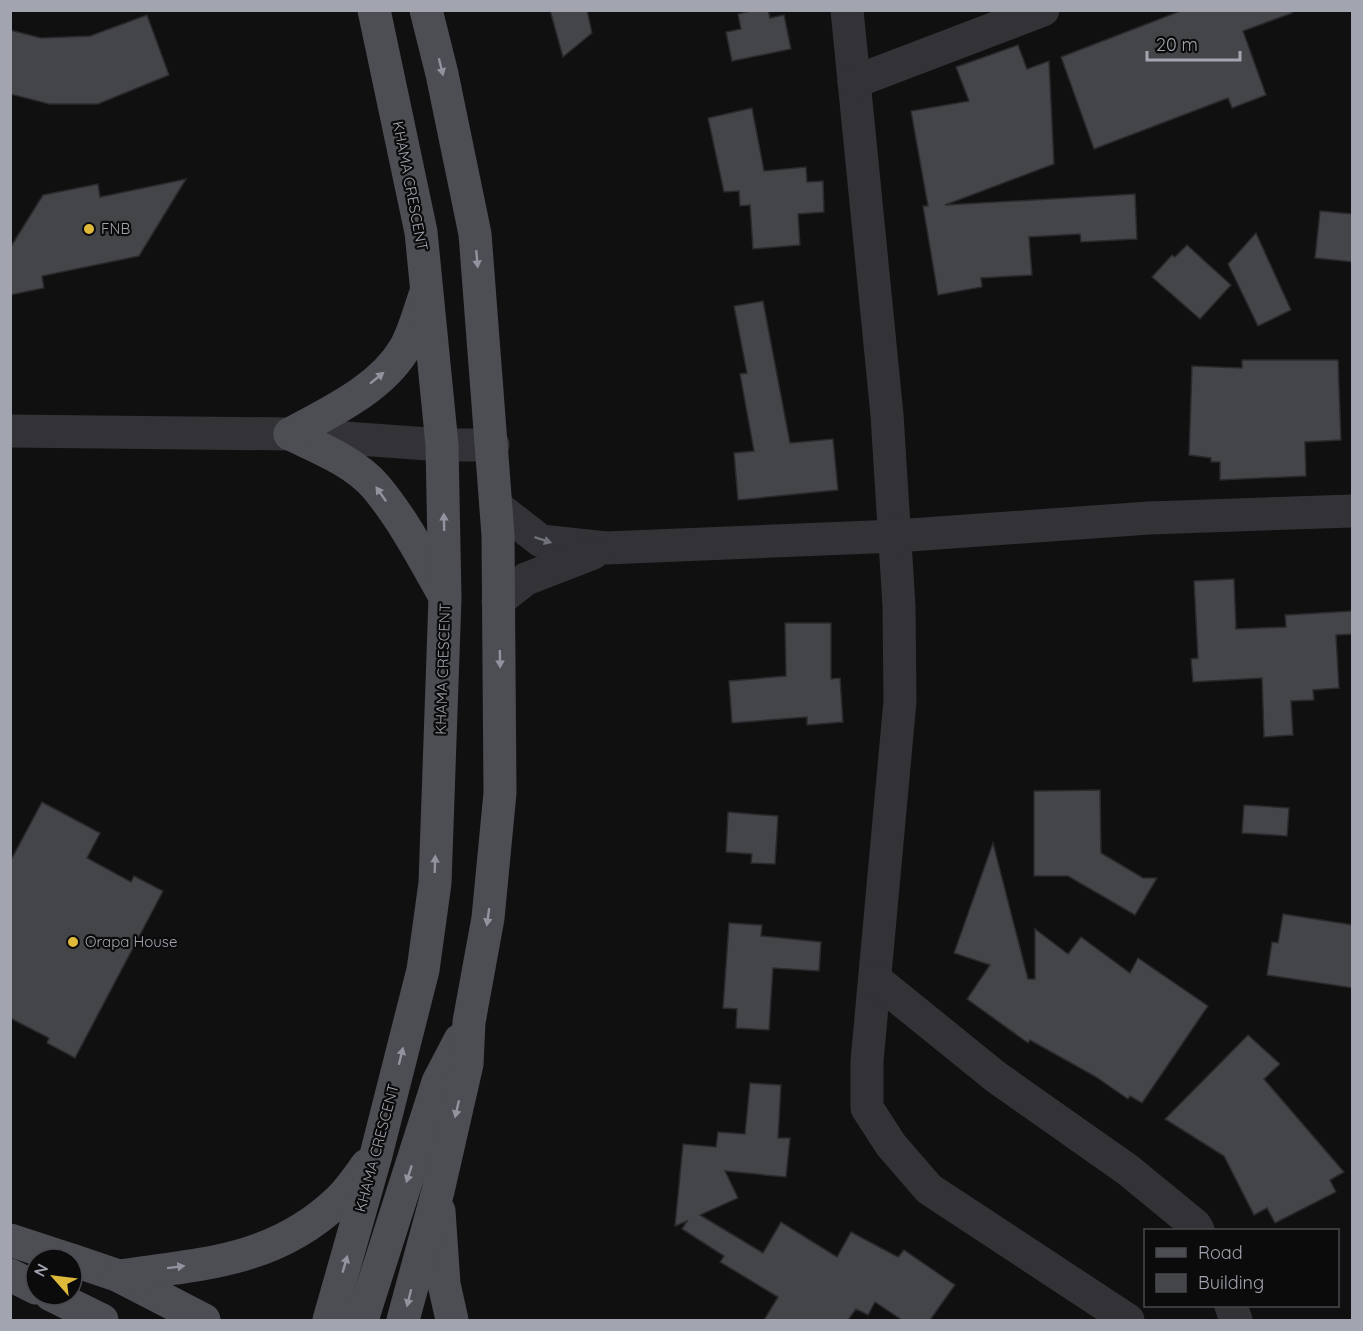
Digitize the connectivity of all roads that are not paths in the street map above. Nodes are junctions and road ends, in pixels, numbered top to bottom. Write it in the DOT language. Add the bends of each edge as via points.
graph roads {
  1 [pos="374,10"];
  2 [pos="426,10"];
  3 [pos="846,10"];
  4 [pos="1043,10"];
  5 [pos="854,82"];
  6 [pos="428,288"];
  7 [pos="10,431"];
  8 [pos="290,434"];
  9 [pos="442,445"];
  10 [pos="493,445"];
  11 [pos="496,506"];
  12 [pos="1353,511"];
  13 [pos="896,536"];
  14 [pos="606,548"];
  15 [pos="445,598"];
  16 [pos="498,601"];
  17 [pos="875,979"];
  18 [pos="469,1022"];
  19 [pos="376,1155"];
  20 [pos="438,1191"];
  21 [pos="1197,1229"];
  22 [pos="10,1240"];
  23 [pos="31,1247"];
  24 [pos="84,1264"];
  25 [pos="10,1275"];
  26 [pos="118,1276"];
  27 [pos="24,1282"];
  28 [pos="75,1307"];
  29 [pos="102,1320"];
  30 [pos="204,1320"];
  31 [pos="329,1320"];
  32 [pos="362,1320"];
  33 [pos="403,1320"];
  34 [pos="452,1320"];
  35 [pos="1128,1320"];
  1 -- 6 [label="main road, KHAMA CRESCENT" via="421,232"];
  2 -- 10 [label="main road, one-way" via="475,234"];
  3 -- 5 [label="street"];
  4 -- 5 [label="street"];
  5 -- 13 [label="street"];
  8 -- 6 [label="main road, one-way" via="350,401 389,369 405,348"];
  6 -- 9 [label="main road, KHAMA CRESCENT"];
  7 -- 8 [label="street"];
  8 -- 9 [label="street"];
  15 -- 8 [label="main road, one-way" via="410,536 375,486 336,456"];
  9 -- 10 [label="street"];
  15 -- 9 [label="main road, KHAMA CRESCENT, one-way"];
  10 -- 11 [label="main road"];
  11 -- 14 [label="street, one-way" via="541,542"];
  11 -- 16 [label="main road"];
  12 -- 13 [label="street" via="1149,518"];
  13 -- 14 [label="street"];
  13 -- 17 [label="street" via="900,701"];
  14 -- 16 [label="street" via="526,579"];
  19 -- 15 [label="main road, KHAMA CRESCENT, one-way" via="423,970 435,883"];
  16 -- 18 [label="main road, one-way" via="500,793 488,918"];
  17 -- 21 [label="street" via="996,1077 1128,1170"];
  17 -- 35 [label="street" via="867,1108 891,1145 929,1189"];
  18 -- 20 [label="main road, one-way" via="467,1064"];
  18 -- 32 [label="main road, one-way" via="438,1082"];
  26 -- 19 [label="main road, one-way" via="221,1262 259,1251 286,1238 339,1201"];
  31 -- 19 [label="main road, KHAMA CRESCENT, one-way"];
  20 -- 33 [label="main road, one-way"];
  20 -- 34 [label="main road" via="444,1284"];
  22 -- 23 [label="main road"];
  24 -- 26 [label="main road"];
  25 -- 27 [label="main road"];
  26 -- 30 [label="main road"];
  28 -- 29 [label="main road"];
}
